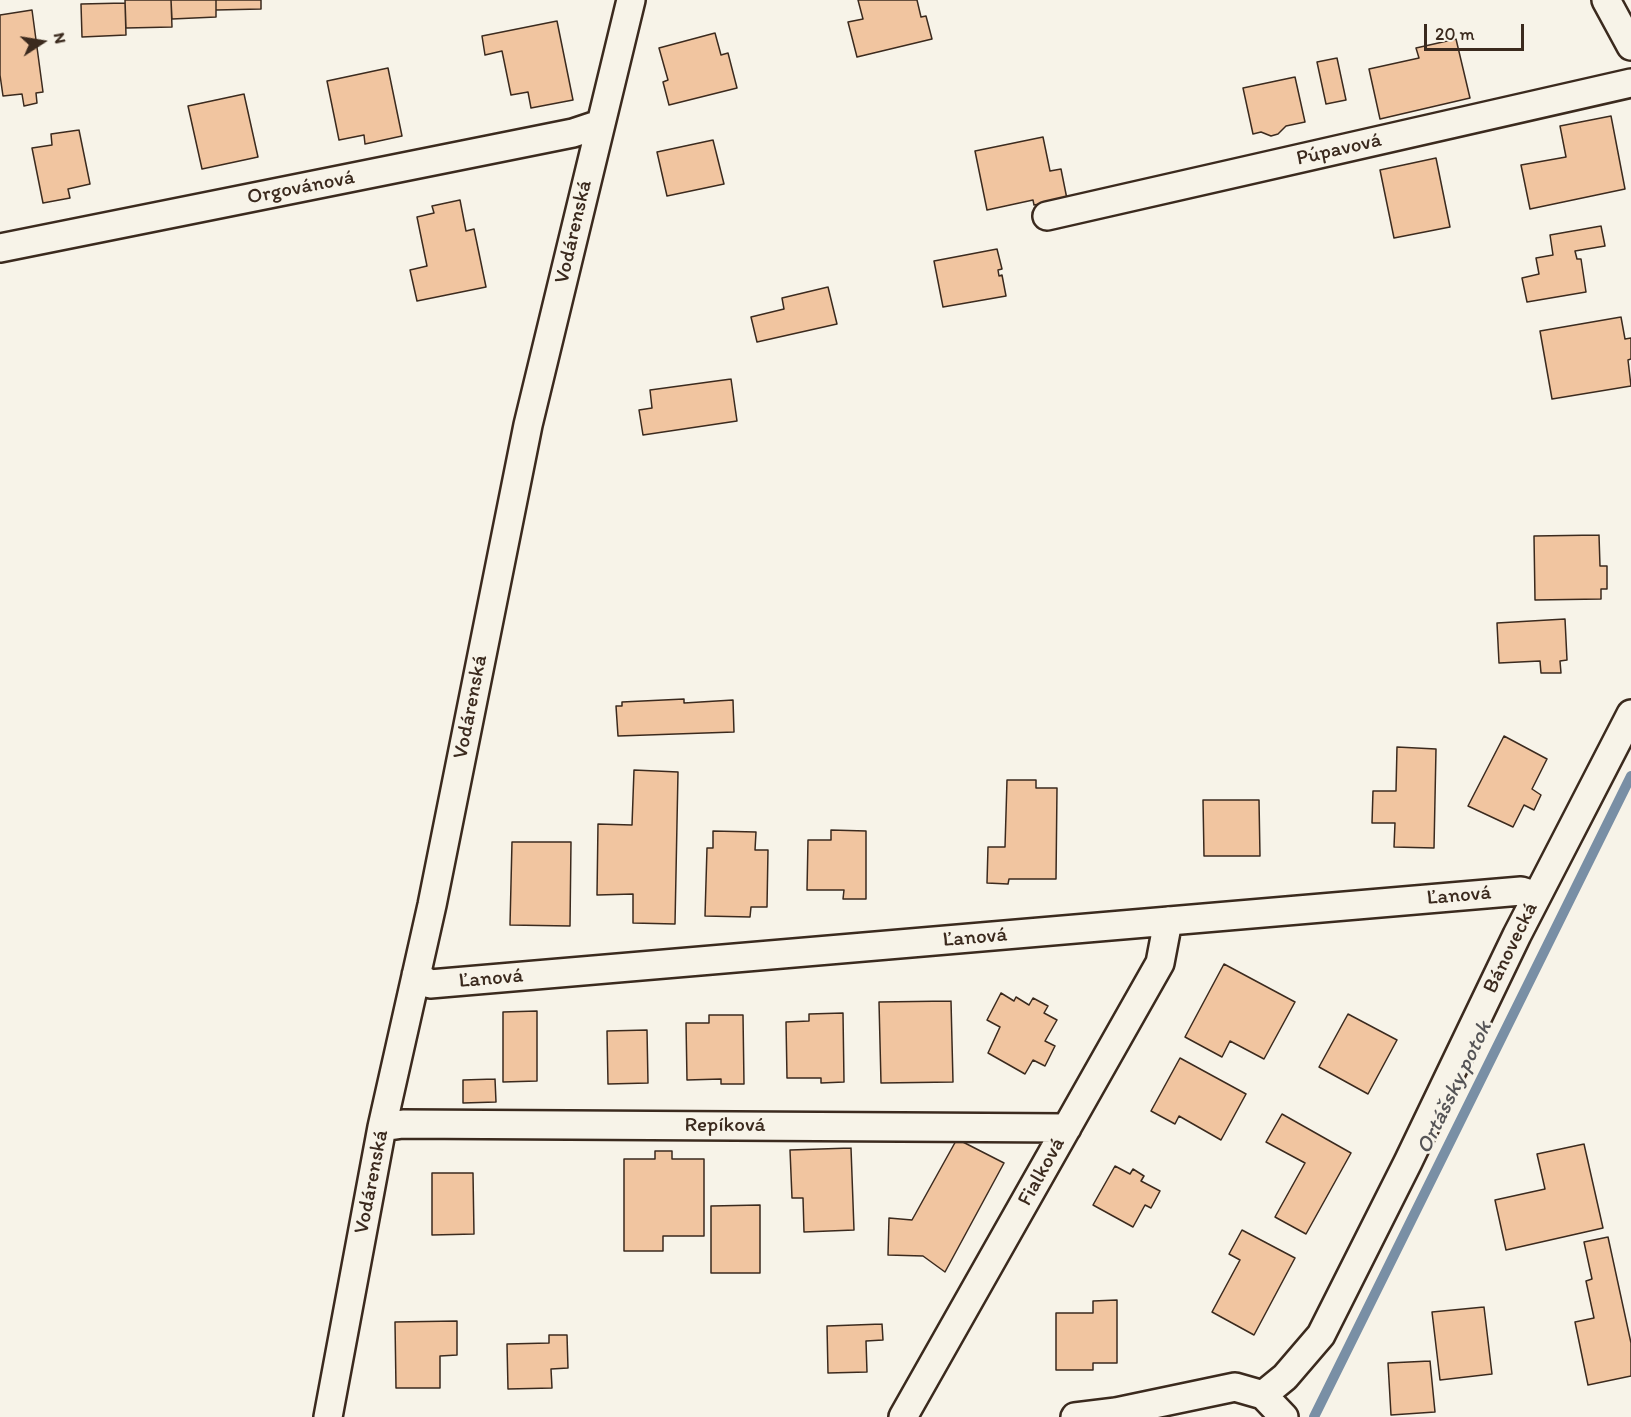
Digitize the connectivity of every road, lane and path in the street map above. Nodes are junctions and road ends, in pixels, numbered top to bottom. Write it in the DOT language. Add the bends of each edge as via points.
graph roads {
  1 [pos="631,0"];
  2 [pos="1606,0"];
  3 [pos="1631,46"];
  4 [pos="1631,84"];
  5 [pos="600,123"];
  6 [pos="1047,216"];
  7 [pos="0,248"];
  8 [pos="1631,714"];
  9 [pos="1537,896"];
  10 [pos="1168,921"];
  11 [pos="416,975"];
  12 [pos="382,1127"];
  13 [pos="1067,1128"];
  14 [pos="1263,1395"];
  15 [pos="328,1417"];
  16 [pos="903,1417"];
  17 [pos="1075,1417"];
  18 [pos="1284,1417"];
  1 -- 5 [label="street, Vodárenská"];
  2 -- 3 [label="street"];
  4 -- 6 [label="street, Púpavová"];
  5 -- 7 [label="street, Orgovánová" via="573,133"];
  5 -- 11 [label="street, Vodárenská" via="528,425"];
  8 -- 9 [label="street, Bánovecká"];
  9 -- 10 [label="street, Ľanová" via="1521,891"];
  9 -- 14 [label="street, Bánovecká" via="1321,1335 1285,1377"];
  10 -- 11 [label="street, Ľanová" via="430,984"];
  10 -- 13 [label="street, Fialková" via="1160,963"];
  11 -- 12 [label="street, Vodárenská"];
  12 -- 13 [label="street, Repíková" via="415,1124"];
  12 -- 15 [label="street, Vodárenská"];
  13 -- 16 [label="street, Fialková"];
  14 -- 17 [label="street" via="1235,1387"];
  14 -- 18 [label="street"];
}
